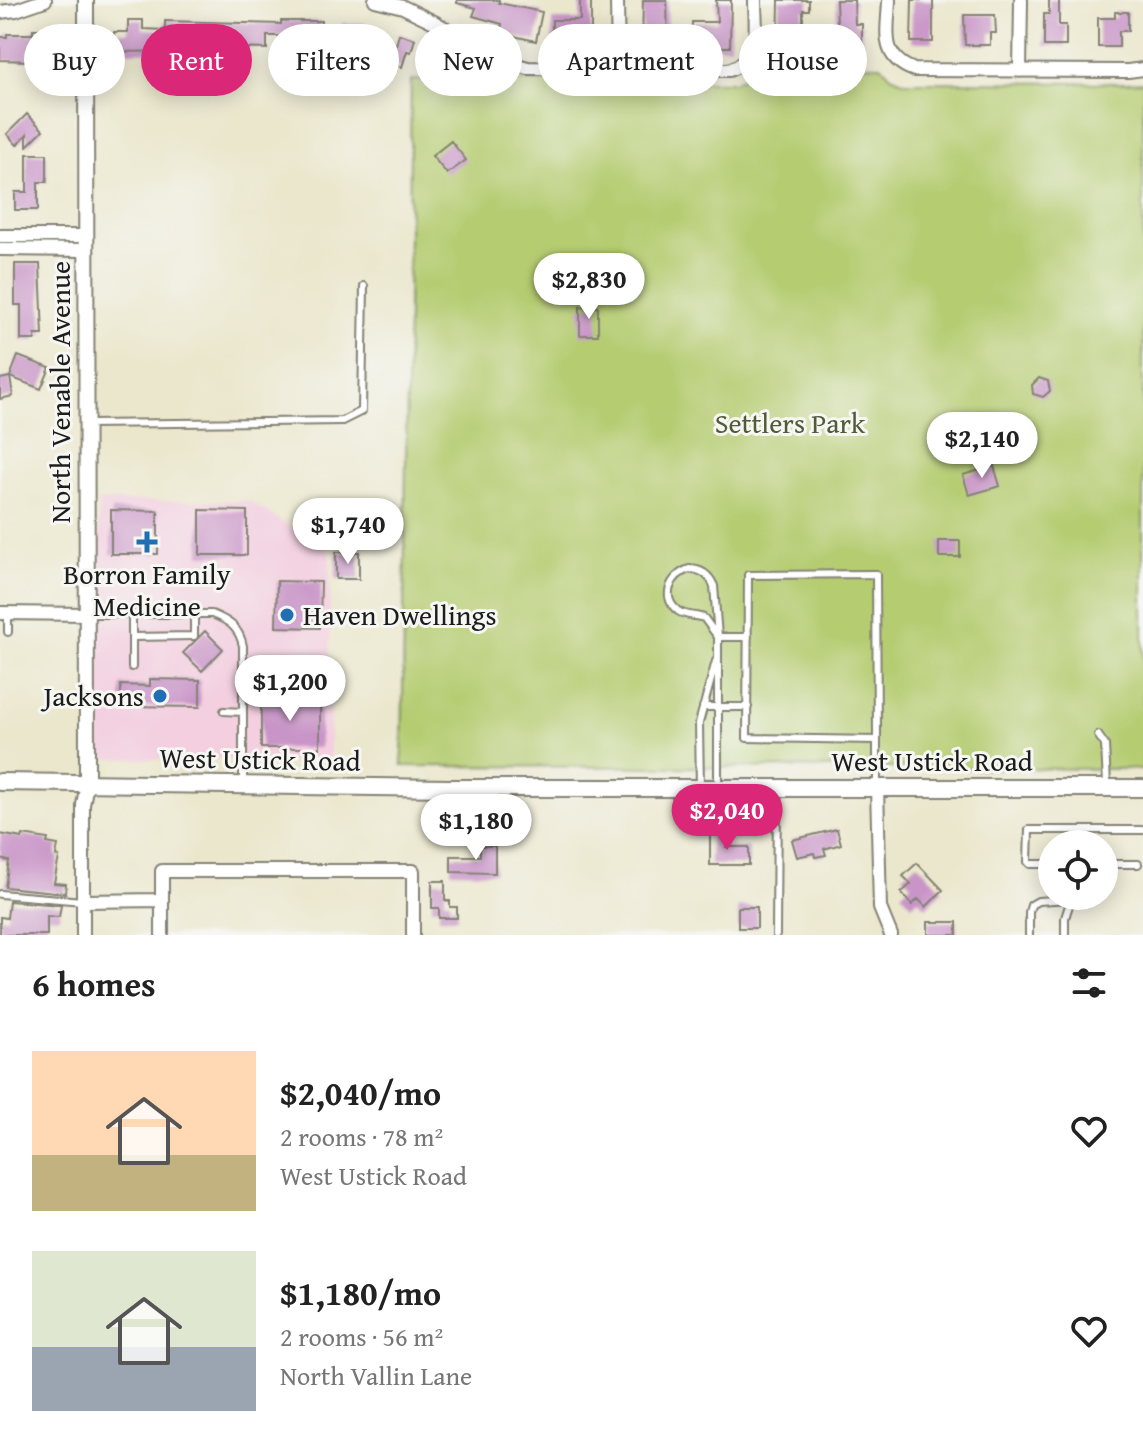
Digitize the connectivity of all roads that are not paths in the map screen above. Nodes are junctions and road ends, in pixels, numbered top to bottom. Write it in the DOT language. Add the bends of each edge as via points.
graph roads {
  1 [pos="45,0"];
  2 [pos="86,0"];
  3 [pos="375,0"];
  4 [pos="617,0"];
  5 [pos="755,0"];
  6 [pos="889,0"];
  7 [pos="1021,0"];
  8 [pos="0,12"];
  9 [pos="617,24"];
  10 [pos="538,68"];
  11 [pos="1143,69"];
  12 [pos="723,70"];
  13 [pos="1020,71"];
  14 [pos="0,236"];
  15 [pos="85,243"];
  16 [pos="0,249"];
  17 [pos="364,286"];
  18 [pos="87,424"];
  19 [pos="4,613"];
  20 [pos="87,614"];
  21 [pos="132,614"];
  22 [pos="194,614"];
  23 [pos="8,632"];
  24 [pos="132,637"];
  25 [pos="718,637"];
  26 [pos="748,637"];
  27 [pos="718,654"];
  28 [pos="132,667"];
  29 [pos="703,707"];
  30 [pos="718,707"];
  31 [pos="748,707"];
  32 [pos="224,711"];
  33 [pos="243,712"];
  34 [pos="1098,735"];
  35 [pos="877,740"];
  36 [pos="0,782"];
  37 [pos="87,783"];
  38 [pos="243,784"];
  39 [pos="877,786"];
  40 [pos="777,787"];
  41 [pos="700,788"];
  42 [pos="718,788"];
  43 [pos="1107,788"];
  44 [pos="1143,788"];
  45 [pos="1038,830"];
  46 [pos="1118,830"];
  47 [pos="1143,830"];
  48 [pos="1038,864"];
  49 [pos="1118,864"];
  50 [pos="1138,864"];
  51 [pos="0,894"];
  52 [pos="162,900"];
  53 [pos="83,901"];
  54 [pos="1038,901"];
  55 [pos="1067,910"];
  56 [pos="83,935"];
  57 [pos="162,935"];
  58 [pos="413,935"];
  59 [pos="776,935"];
  60 [pos="891,935"];
  61 [pos="1029,935"];
  62 [pos="1065,935"];
  1 -- 8 [label="street"];
  2 -- 15 [label="street, North Venable Avenue"];
  3 -- 10 [label="street" via="403,7 503,61"];
  4 -- 9 [label="street"];
  5 -- 12 [label="street" via="753,52 746,61"];
  6 -- 13 [label="street" via="888,45 896,61 914,70"];
  7 -- 13 [label="street"];
  11 -- 13 [label="street"];
  14 -- 15 [label="street"];
  15 -- 16 [label="street"];
  15 -- 18 [label="street, North Venable Avenue"];
  17 -- 18 [label="lane" via="362,411 342,421"];
  18 -- 20 [label="street, North Venable Avenue"];
  19 -- 20 [label="street"];
  19 -- 23 [label="lane"];
  20 -- 21 [label="lane"];
  20 -- 37 [label="street, North Venable Avenue"];
  21 -- 22 [label="lane"];
  21 -- 24 [label="lane"];
  22 -- 24 [label="lane" via="194,636"];
  22 -- 33 [label="lane" via="227,620 242,639"];
  24 -- 28 [label="lane"];
  25 -- 25 [label="lane" via="712,580 702,571 682,571 670,586 672,605 682,614 704,618"];
  25 -- 26 [label="lane"];
  25 -- 27 [label="lane"];
  26 -- 31 [label="lane"];
  26 -- 35 [label="lane" via="748,575 876,574"];
  27 -- 29 [label="lane"];
  27 -- 30 [label="lane"];
  29 -- 30 [label="lane"];
  29 -- 41 [label="lane"];
  30 -- 31 [label="lane"];
  30 -- 42 [label="lane"];
  31 -- 35 [label="lane" via="747,738"];
  32 -- 33 [label="lane"];
  33 -- 38 [label="lane"];
  34 -- 43 [label="lane" via="1105,745"];
  35 -- 39 [label="lane"];
  36 -- 37 [label="main road, West Ustick Road"];
  37 -- 38 [label="main road, West Ustick Road"];
  37 -- 53 [label="street"];
  38 -- 41 [label="main road, West Ustick Road"];
  39 -- 40 [label="main road, West Ustick Road"];
  39 -- 43 [label="main road, West Ustick Road"];
  39 -- 60 [label="street" via="880,908"];
  40 -- 42 [label="main road, West Ustick Road"];
  40 -- 59 [label="lane"];
  41 -- 42 [label="main road, West Ustick Road"];
  43 -- 44 [label="main road, West Ustick Road"];
  45 -- 48 [label="lane" via="1029,830 1028,862"];
  46 -- 47 [label="lane"];
  49 -- 50 [label="lane"];
  51 -- 53 [label="lane"];
  52 -- 53 [label="street"];
  52 -- 57 [label="street"];
  52 -- 58 [label="street" via="162,871 413,871"];
  53 -- 56 [label="street"];
  54 -- 61 [label="lane" via="1029,912"];
  55 -- 62 [label="lane"];
}
